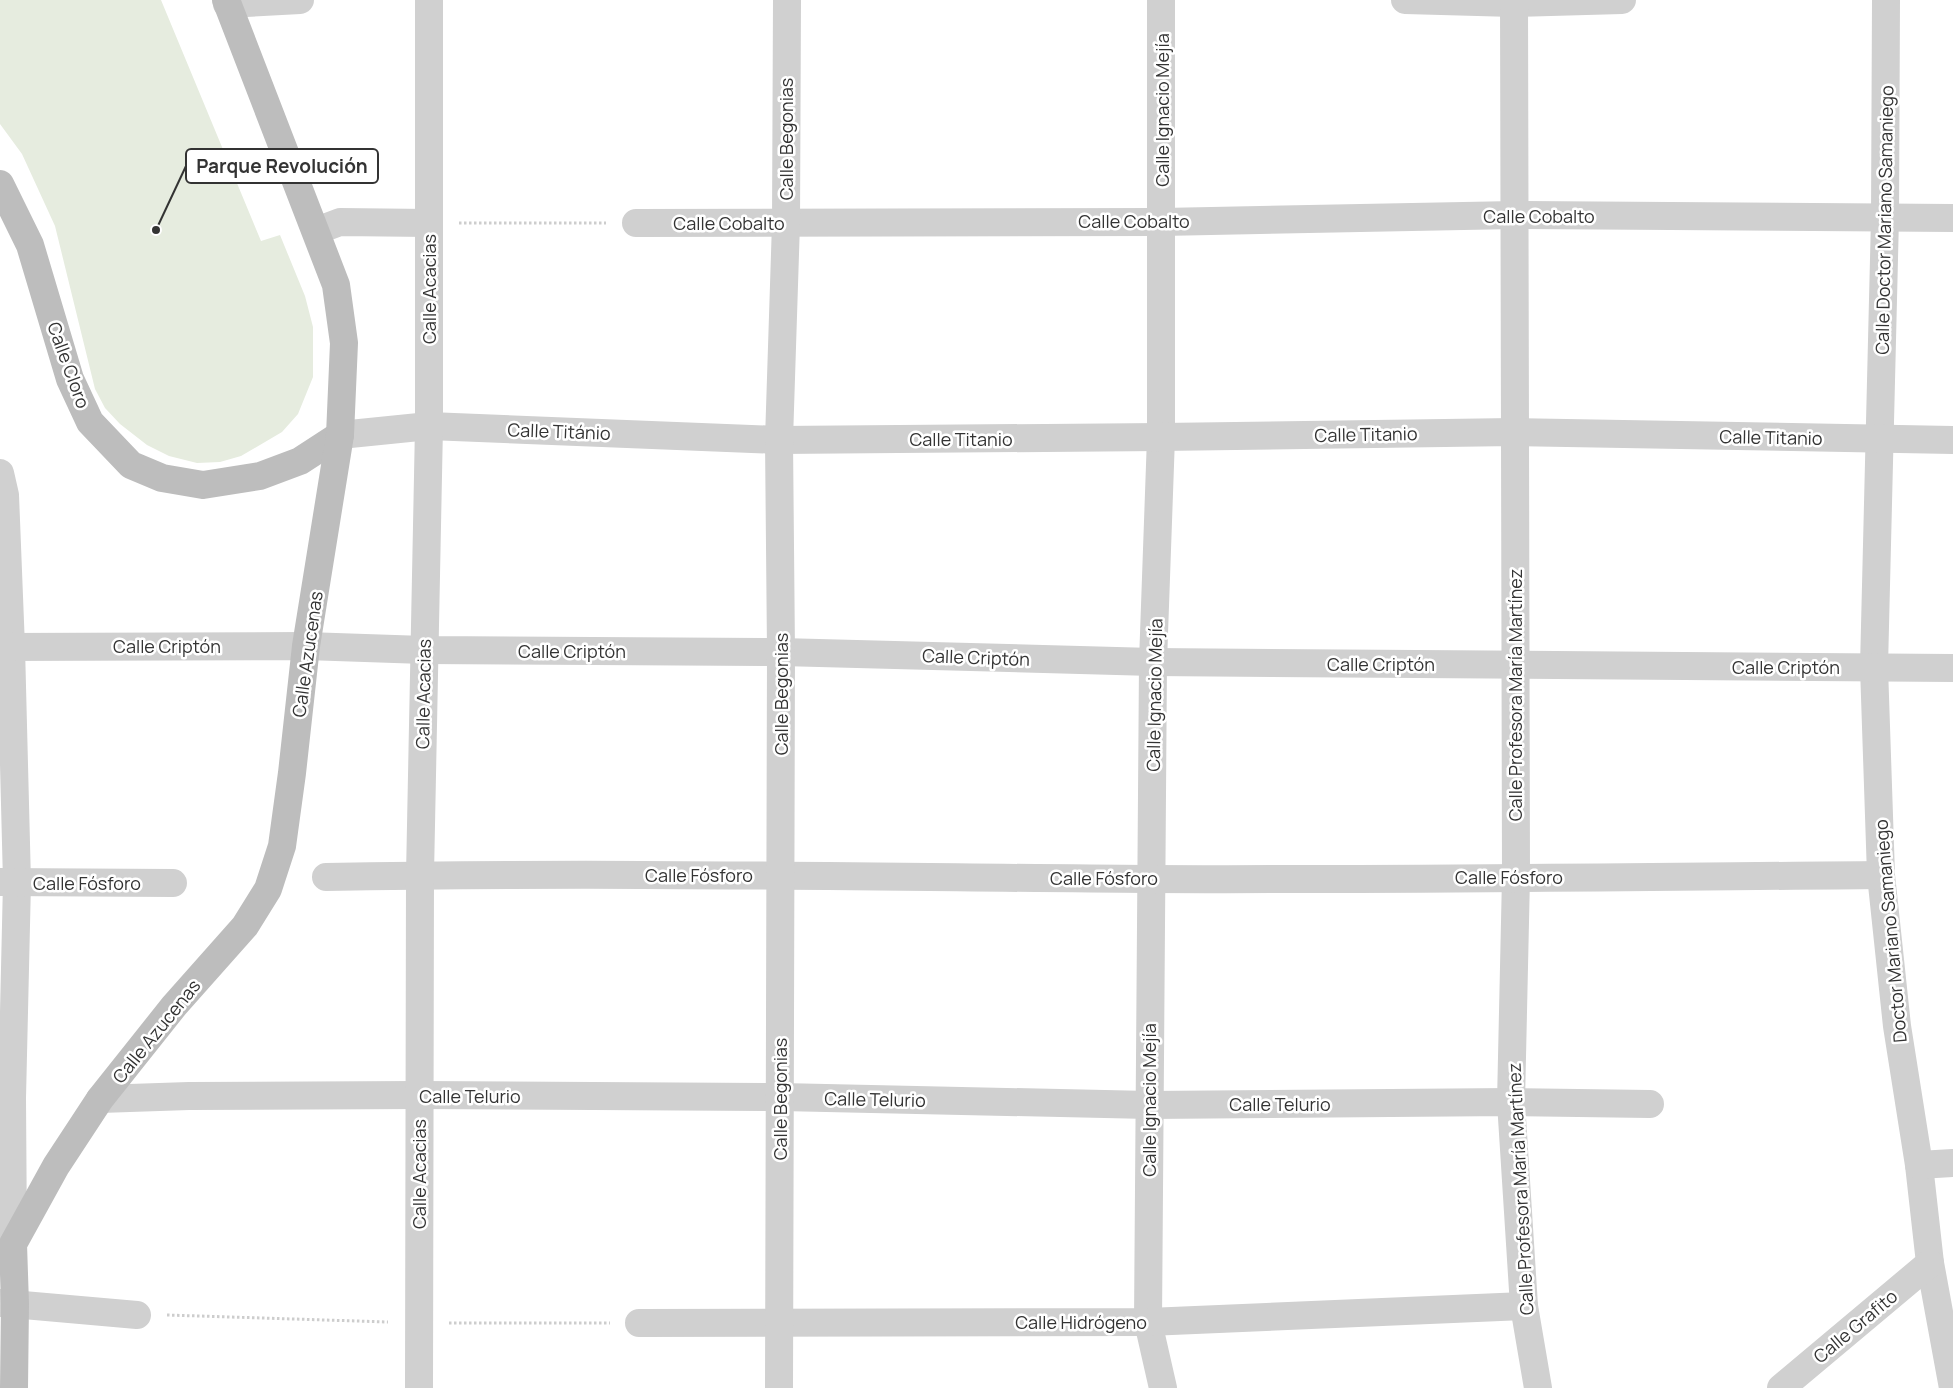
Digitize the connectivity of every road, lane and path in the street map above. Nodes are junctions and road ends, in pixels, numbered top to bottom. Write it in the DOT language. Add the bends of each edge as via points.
graph roads {
  1 [pos="300,0"];
  2 [pos="429,0"];
  3 [pos="787,0"];
  4 [pos="1162,0"];
  5 [pos="1406,0"];
  6 [pos="1622,0"];
  7 [pos="1886,0"];
  8 [pos="1514,1"];
  9 [pos="227,2"];
  10 [pos="0,184"];
  11 [pos="1514,215"];
  12 [pos="1886,218"];
  13 [pos="1953,218"];
  14 [pos="1162,222"];
  15 [pos="429,223"];
  16 [pos="636,223"];
  17 [pos="786,223"];
  18 [pos="316,231"];
  19 [pos="429,426"];
  20 [pos="1514,432"];
  21 [pos="340,434"];
  22 [pos="1161,438"];
  23 [pos="779,440"];
  24 [pos="1881,440"];
  25 [pos="1953,440"];
  26 [pos="0,473"];
  27 [pos="306,646"];
  28 [pos="6,647"];
  29 [pos="424,650"];
  30 [pos="781,652"];
  31 [pos="1153,662"];
  32 [pos="1516,665"];
  33 [pos="1874,667"];
  34 [pos="1953,668"];
  35 [pos="420,875"];
  36 [pos="780,875"];
  37 [pos="1881,875"];
  38 [pos="326,877"];
  39 [pos="1516,877"];
  40 [pos="1151,879"];
  41 [pos="8,882"];
  42 [pos="173,883"];
  43 [pos="419,1095"];
  44 [pos="781,1097"];
  45 [pos="6,1098"];
  46 [pos="100,1099"];
  47 [pos="1511,1102"];
  48 [pos="1650,1104"];
  49 [pos="1149,1105"];
  50 [pos="1953,1163"];
  51 [pos="1918,1166"];
  52 [pos="12,1244"];
  53 [pos="1930,1264"];
  54 [pos="7,1303"];
  55 [pos="1524,1306"];
  56 [pos="137,1314"];
  57 [pos="779,1322"];
  58 [pos="1148,1322"];
  59 [pos="639,1324"];
  60 [pos="14,1388"];
  61 [pos="419,1388"];
  62 [pos="779,1388"];
  63 [pos="1163,1388"];
  64 [pos="1538,1388"];
  65 [pos="1781,1388"];
  66 [pos="1953,1388"];
  1 -- 9 [label="street"];
  2 -- 15 [label="street, Calle Acacias"];
  3 -- 17 [label="street, Calle Begonias"];
  4 -- 14 [label="street, Calle Ignacio Mejía"];
  5 -- 8 [label="street"];
  6 -- 8 [label="street"];
  7 -- 12 [label="street, Calle Doctor Mariano Samaniego"];
  8 -- 11 [label="street, Calle Profesora María Martínez"];
  9 -- 18 [label="street, Calle Azucenas"];
  10 -- 21 [label="street, Calle Cloro" via="30,245 70,379 90,422 131,465 162,478 203,485 260,476 300,461"];
  11 -- 12 [label="street, Calle Cobalto"];
  11 -- 14 [label="street, Calle Cobalto"];
  11 -- 20 [label="street, Calle Profesora María Martínez"];
  12 -- 13 [label="street, Calle Cobalto"];
  12 -- 24 [label="street, Calle Doctor Mariano Samaniego"];
  14 -- 17 [label="street, Calle Cobalto"];
  14 -- 22 [label="street, Calle Ignacio Mejía"];
  15 -- 16 [label="path"];
  15 -- 18 [label="street" via="340,222"];
  15 -- 19 [label="street, Calle Acacias"];
  16 -- 17 [label="street, Calle Cobalto"];
  17 -- 23 [label="street, Calle Begonias"];
  18 -- 21 [label="street, Calle Azucenas" via="336,285 344,343"];
  19 -- 21 [label="street, Calle Titánio"];
  19 -- 23 [label="street, Calle Titánio"];
  19 -- 29 [label="street, Calle Acacias"];
  20 -- 22 [label="street, Calle Titanio"];
  20 -- 24 [label="street, Calle Titanio"];
  20 -- 32 [label="street, Calle Profesora María Martínez"];
  21 -- 27 [label="street, Calle Azucenas"];
  22 -- 23 [label="street, Calle Titanio"];
  22 -- 31 [label="street, Calle Ignacio Mejía"];
  23 -- 30 [label="street, Calle Begonias"];
  24 -- 25 [label="street, Calle Titanio"];
  24 -- 33 [label="street, Doctor Mariano Samaniego"];
  26 -- 28 [label="street" via="5,495"];
  27 -- 28 [label="street, Calle Criptón"];
  27 -- 29 [label="street, Calle Criptón"];
  27 -- 46 [label="street, Calle Azucenas" via="282,846 268,888 245,926 174,1006"];
  28 -- 41 [label="street"];
  29 -- 30 [label="street, Calle Criptón"];
  29 -- 35 [label="street, Calle Acacias"];
  30 -- 31 [label="street, Calle Criptón"];
  30 -- 36 [label="street, Calle Begonias"];
  31 -- 32 [label="street, Calle Criptón"];
  31 -- 40 [label="street, Calle Ignacio Mejía"];
  32 -- 33 [label="street, Calle Criptón"];
  32 -- 39 [label="street, Calle Profesora María Martínez"];
  33 -- 34 [label="street, Calle Criptón"];
  33 -- 37 [label="street, Doctor Mariano Samaniego"];
  35 -- 36 [label="street, Calle Fósforo"];
  35 -- 38 [label="street, Calle Fósforo"];
  35 -- 43 [label="street, Calle Acacias"];
  36 -- 40 [label="street, Calle Fósforo"];
  36 -- 44 [label="street, Calle Begonias"];
  37 -- 39 [label="street, Calle Fósforo"];
  37 -- 51 [label="street, Doctor Mariano Samaniego" via="1897,1026"];
  39 -- 40 [label="street, Calle Fósforo"];
  39 -- 47 [label="street, Calle Profesora María Martínez"];
  40 -- 49 [label="street, Calle Ignacio Mejía"];
  41 -- 42 [label="street, Calle Fósforo"];
  41 -- 45 [label="street"];
  43 -- 44 [label="street, Calle Telurio"];
  43 -- 46 [label="street, Calle Telurio"];
  43 -- 61 [label="street, Calle Acacias"];
  44 -- 49 [label="street, Calle Telurio"];
  44 -- 57 [label="street, Calle Begonias"];
  45 -- 52 [label="street"];
  46 -- 52 [label="street, Calle Azucenas" via="56,1166"];
  47 -- 48 [label="street, Calle Telurio"];
  47 -- 49 [label="street, Calle Telurio"];
  47 -- 55 [label="street, Calle Profesora María Martínez"];
  49 -- 58 [label="street, Calle Ignacio Mejía"];
  50 -- 51 [label="street"];
  51 -- 53 [label="street, Doctor Mariano Samaniego"];
  52 -- 54 [label="street"];
  53 -- 65 [label="street, Calle Grafito"];
  53 -- 66 [label="street, Doctor Mariano Samaniego"];
  54 -- 56 [label="street"];
  54 -- 60 [label="street"];
  55 -- 58 [label="street, Calle Hidrógeno"];
  55 -- 64 [label="street, Calle Profesora María Martínez"];
  57 -- 58 [label="street, Calle Hidrógeno"];
  57 -- 59 [label="street, Calle Hidrógeno"];
  57 -- 62 [label="street, Calle Begonias"];
  58 -- 63 [label="street, Calle Ignacio Mejía"];
}
